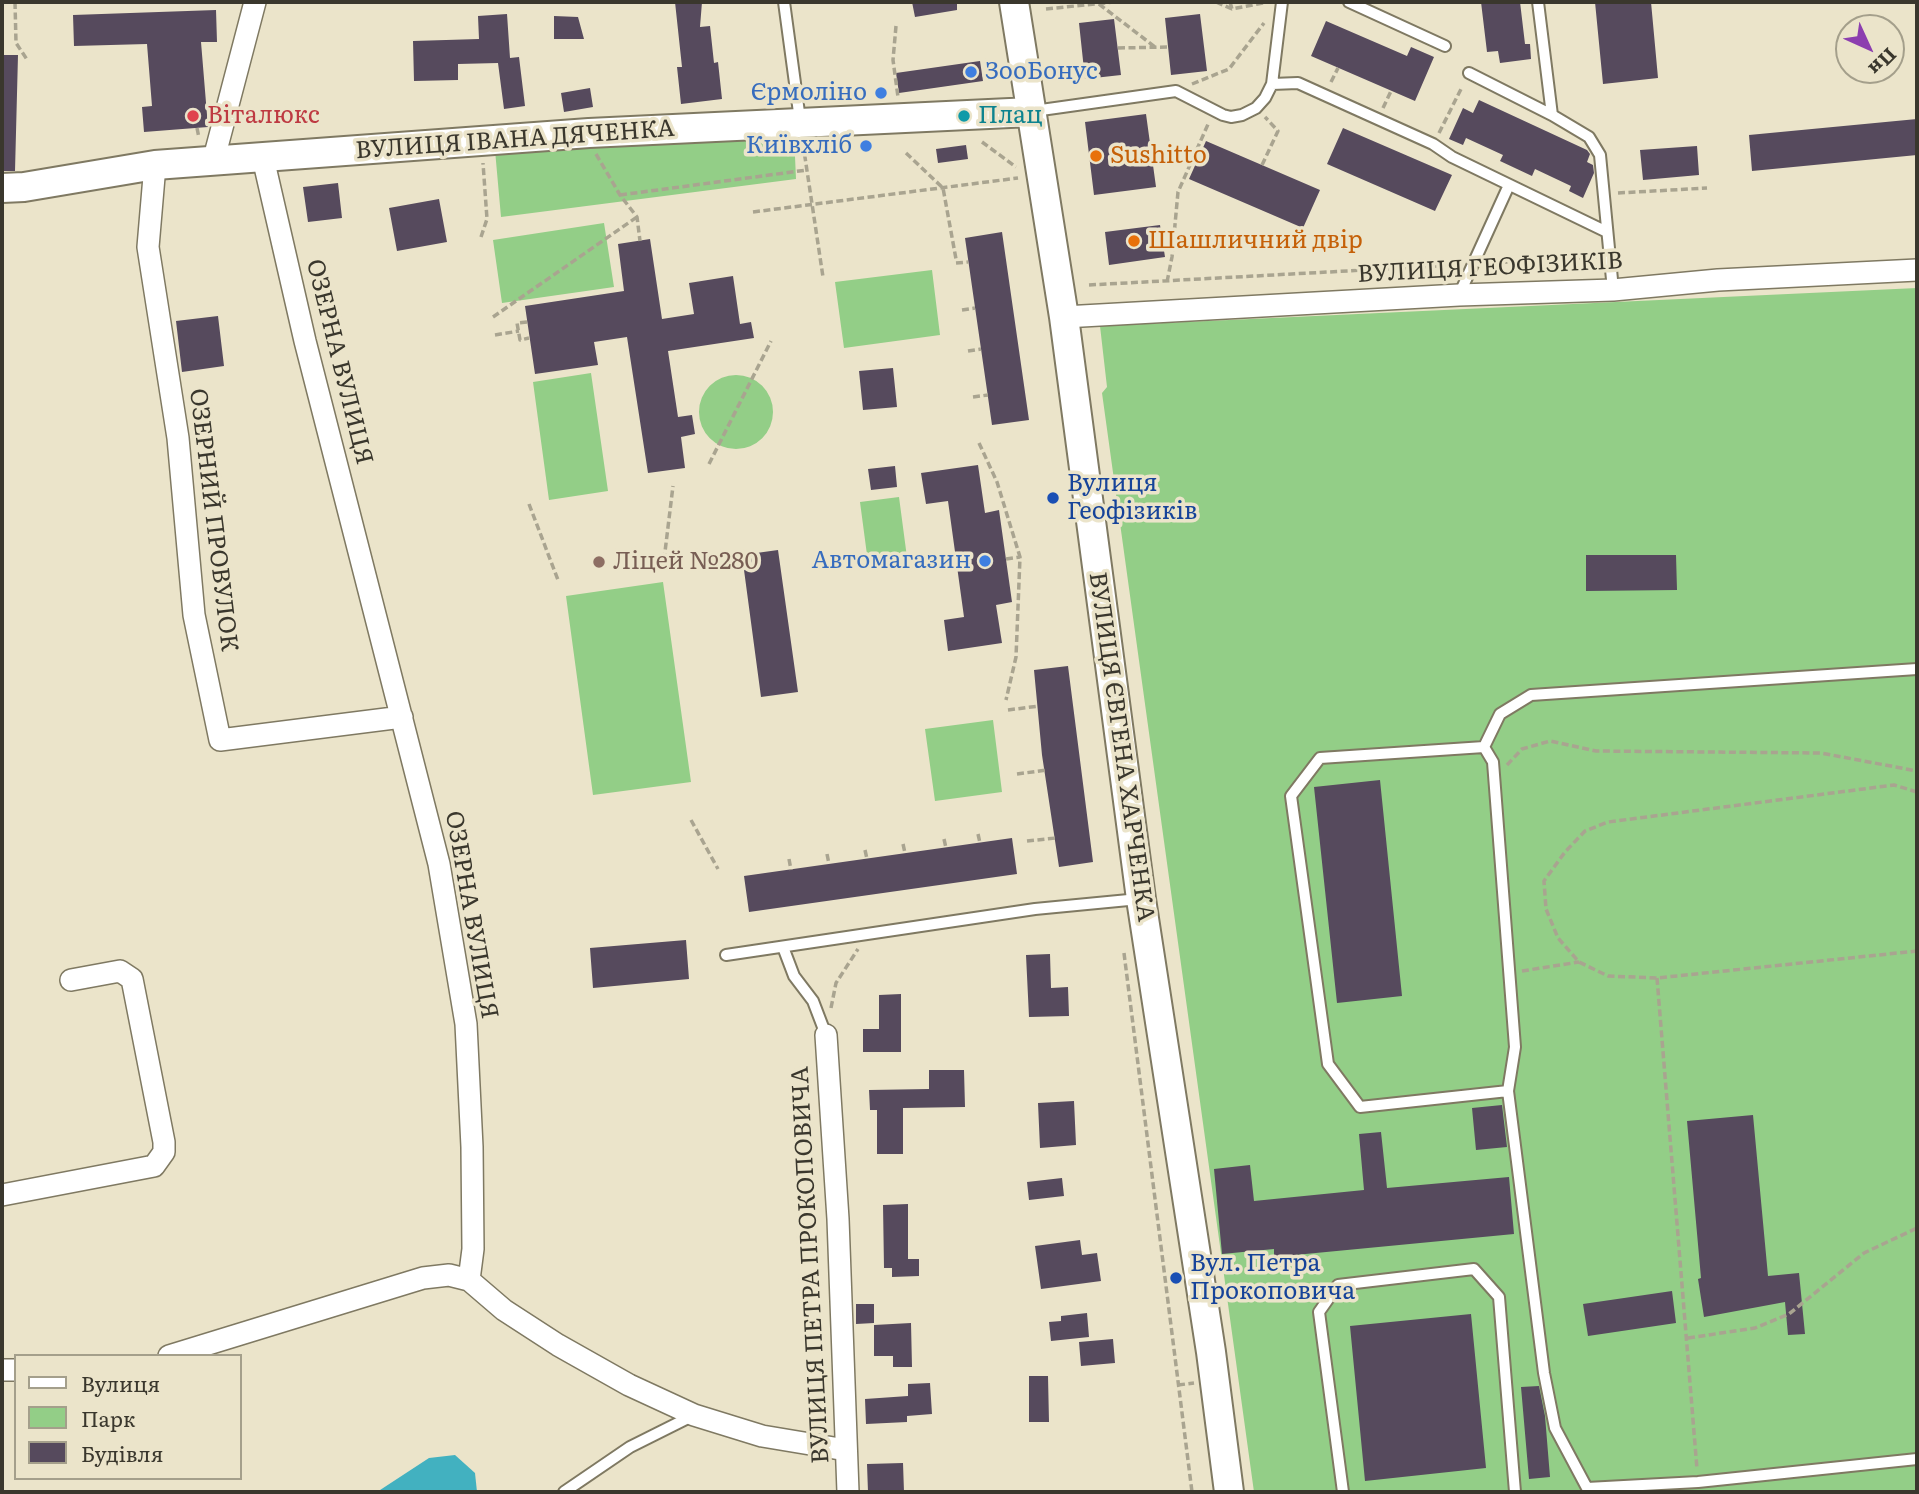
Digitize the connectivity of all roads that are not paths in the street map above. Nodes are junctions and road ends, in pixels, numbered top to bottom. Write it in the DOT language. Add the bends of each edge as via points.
graph roads {
  1 [pos="255,2"];
  2 [pos="784,2"];
  3 [pos="1014,2"];
  4 [pos="1282,2"];
  5 [pos="1349,2"];
  6 [pos="1538,2"];
  7 [pos="1446,46"];
  8 [pos="1469,73"];
  9 [pos="1272,83"];
  10 [pos="1031,112"];
  11 [pos="1552,115"];
  12 [pos="800,123"];
  13 [pos="263,158"];
  14 [pos="213,162"];
  15 [pos="155,165"];
  16 [pos="1509,185"];
  17 [pos="2,188"];
  18 [pos="1607,232"];
  19 [pos="1917,270"];
  20 [pos="1613,290"];
  21 [pos="1459,295"];
  22 [pos="1064,317"];
  23 [pos="1917,669"];
  24 [pos="402,717"];
  25 [pos="1484,747"];
  26 [pos="1141,899"];
  27 [pos="783,947"];
  28 [pos="726,955"];
  29 [pos="71,980"];
  30 [pos="826,1035"];
  31 [pos="1508,1091"];
  32 [pos="2,1195"];
  33 [pos="469,1280"];
  34 [pos="176,1354"];
  35 [pos="694,1415"];
  36 [pos="846,1450"];
  37 [pos="1917,1459"];
  38 [pos="564,1492"];
  39 [pos="848,1492"];
  40 [pos="1229,1492"];
  41 [pos="1343,1492"];
  42 [pos="1515,1492"];
  1 -- 14 [label="street"];
  2 -- 12 [label="lane"];
  3 -- 10 [label="main road, ВУЛИЦЯ ЄВГЕНА ХАРЧЕНКА"];
  4 -- 9 [label="lane"];
  5 -- 7 [label="lane"];
  6 -- 11 [label="lane"];
  8 -- 11 [label="lane"];
  9 -- 10 [label="lane" via="1255,108 1231,117 1176,90"];
  9 -- 16 [label="lane" via="1297,83 1433,144"];
  10 -- 12 [label="main road, ВУЛИЦЯ ІВАНА ДЯЧЕНКА"];
  10 -- 22 [label="main road, ВУЛИЦЯ ЄВГЕНА ХАРЧЕНКА" via="1035,176"];
  11 -- 18 [label="lane" via="1589,137 1600,155"];
  12 -- 13 [label="main road, ВУЛИЦЯ ІВАНА ДЯЧЕНКА" via="589,133"];
  13 -- 14 [label="main road, ВУЛИЦЯ ІВАНА ДЯЧЕНКА"];
  13 -- 24 [label="street, ОЗЕРНА ВУЛИЦЯ"];
  14 -- 15 [label="main road, ВУЛИЦЯ ІВАНА ДЯЧЕНКА"];
  15 -- 17 [label="main road, ВУЛИЦЯ ІВАНА ДЯЧЕНКА"];
  15 -- 24 [label="street, ОЗЕРНИЙ ПРОВУЛОК" via="148,247 178,438 194,615 220,740"];
  16 -- 18 [label="lane"];
  16 -- 21 [label="lane"];
  18 -- 20 [label="lane"];
  19 -- 20 [label="street, ВУЛИЦЯ ГЕОФІЗИКІВ"];
  20 -- 21 [label="street, ВУЛИЦЯ ГЕОФІЗИКІВ"];
  21 -- 22 [label="street, ВУЛИЦЯ ГЕОФІЗИКІВ"];
  22 -- 26 [label="main road, ВУЛИЦЯ ЄВГЕНА ХАРЧЕНКА"];
  23 -- 25 [label="lane" via="1531,695 1500,714"];
  24 -- 33 [label="street, ОЗЕРНА ВУЛИЦЯ" via="439,864 466,1024 472,1147"];
  25 -- 31 [label="lane" via="1495,778 1510,973 1515,1047"];
  25 -- 31 [label="lane" via="1320,758 1291,796 1328,1063 1360,1107"];
  26 -- 27 [label="lane" via="1035,909"];
  26 -- 40 [label="main road, ВУЛИЦЯ ЄВГЕНА ХАРЧЕНКА"];
  27 -- 28 [label="lane"];
  27 -- 30 [label="lane"];
  29 -- 32 [label="street" via="120,971 132,979 164,1152 154,1166"];
  30 -- 36 [label="street, ВУЛИЦЯ ПЕТРА ПРОКОПОВИЧА"];
  31 -- 37 [label="lane" via="1544,1373 1555,1428 1587,1488 1698,1482"];
  33 -- 34 [label="street" via="449,1275 423,1278"];
  33 -- 35 [label="street" via="504,1310 558,1345"];
  35 -- 36 [label="street" via="762,1436"];
  35 -- 38 [label="lane" via="630,1447"];
  36 -- 39 [label="street, ВУЛИЦЯ ПЕТРА ПРОКОПОВИЧА"];
  41 -- 42 [label="lane" via="1319,1312 1338,1285 1474,1269 1499,1297"];
}
